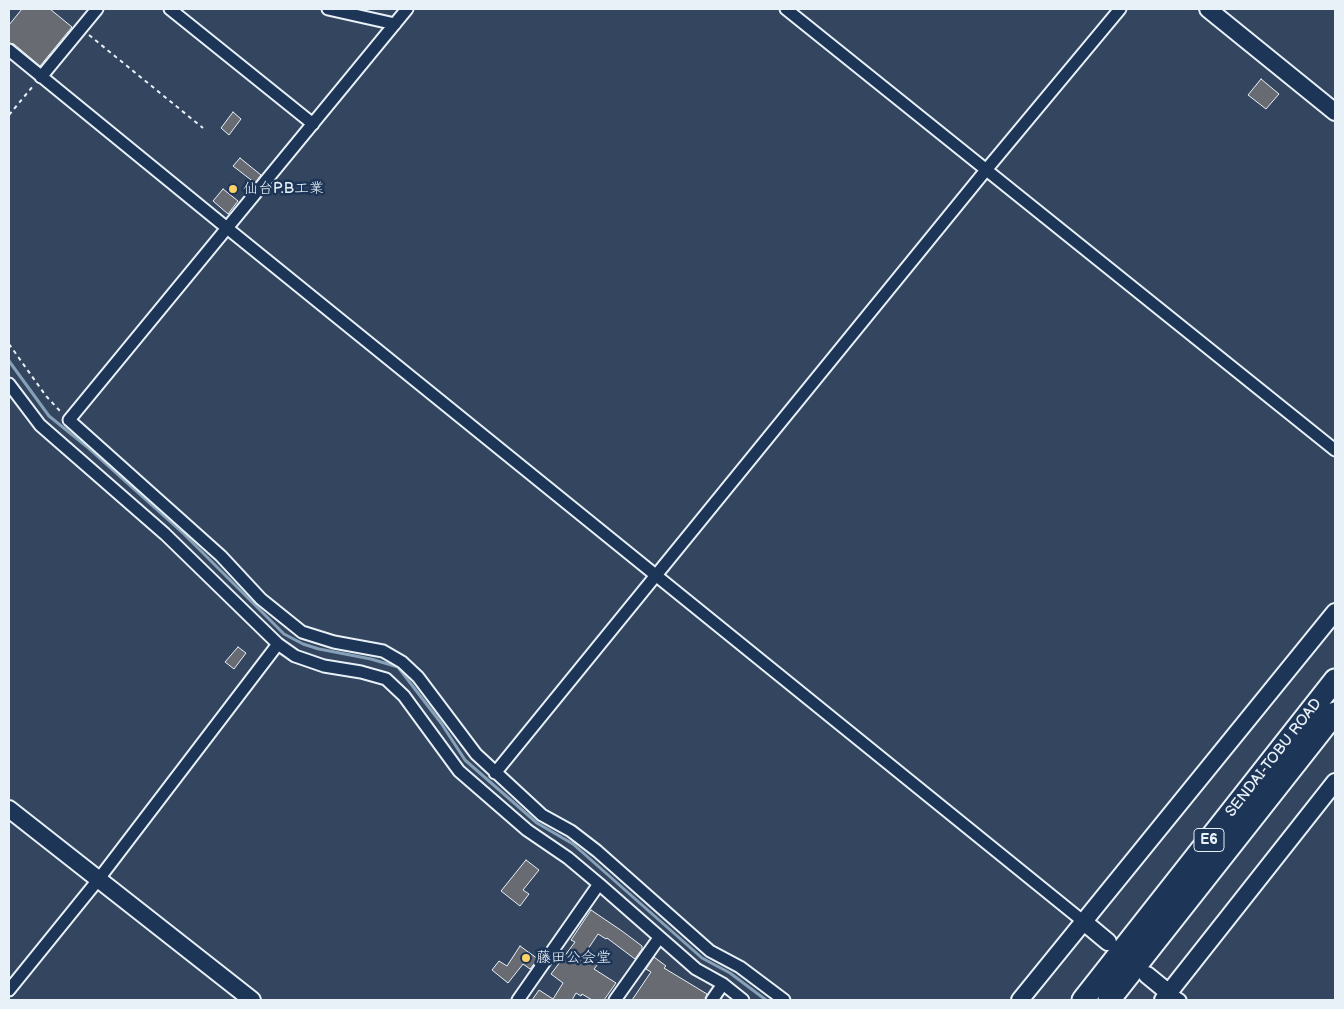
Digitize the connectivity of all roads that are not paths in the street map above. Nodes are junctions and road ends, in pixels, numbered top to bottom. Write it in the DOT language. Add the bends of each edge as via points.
graph roads {
  1 [pos="97,9"];
  2 [pos="170,9"];
  3 [pos="328,9"];
  4 [pos="407,9"];
  5 [pos="786,9"];
  6 [pos="1120,9"];
  7 [pos="1213,10"];
  8 [pos="395,24"];
  9 [pos="9,50"];
  10 [pos="42,77"];
  11 [pos="1335,112"];
  12 [pos="313,124"];
  13 [pos="986,170"];
  14 [pos="226,228"];
  15 [pos="9,384"];
  16 [pos="1335,450"];
  17 [pos="656,575"];
  18 [pos="1335,612"];
  19 [pos="278,644"];
  20 [pos="1335,680"];
  21 [pos="1335,712"];
  22 [pos="495,773"];
  23 [pos="1335,782"];
  24 [pos="9,809"];
  25 [pos="98,880"];
  26 [pos="599,884"];
  27 [pos="1084,922"];
  28 [pos="659,938"];
  29 [pos="1108,942"];
  30 [pos="1148,975"];
  31 [pos="723,984"];
  32 [pos="9,990"];
  33 [pos="1170,998"];
  34 [pos="252,1000"];
  35 [pos="518,1000"];
  36 [pos="615,1000"];
  37 [pos="712,1000"];
  38 [pos="743,1000"];
  39 [pos="784,1000"];
  40 [pos="1020,1000"];
  41 [pos="1083,1000"];
  42 [pos="1109,1000"];
  1 -- 10 [label="street"];
  2 -- 12 [label="street"];
  3 -- 8 [label="street"];
  4 -- 8 [label="street"];
  5 -- 13 [label="street"];
  6 -- 13 [label="street"];
  7 -- 11 [label="street"];
  8 -- 12 [label="street"];
  9 -- 10 [label="street"];
  10 -- 14 [label="street"];
  12 -- 14 [label="street"];
  13 -- 16 [label="street"];
  13 -- 17 [label="street"];
  14 -- 17 [label="street"];
  14 -- 22 [label="street" via="69,420 221,556 261,599 302,632 383,651 402,662 418,677 476,754"];
  15 -- 19 [label="street" via="40,425 164,534"];
  17 -- 22 [label="street"];
  17 -- 27 [label="street"];
  18 -- 27 [label="street"];
  19 -- 25 [label="street"];
  19 -- 26 [label="street" via="295,656 324,666 386,679 404,696 459,771 527,830"];
  20 -- 41 [label="highway, SENDAI-TOBU ROAD / E6"];
  21 -- 42 [label="highway, SENDAI-TOBU ROAD / E6"];
  22 -- 39 [label="street" via="542,815 571,831 597,852 710,951 740,967"];
  23 -- 33 [label="street"];
  24 -- 25 [label="street"];
  25 -- 32 [label="street"];
  25 -- 34 [label="street"];
  26 -- 28 [label="street"];
  26 -- 35 [label="street"];
  27 -- 29 [label="street"];
  27 -- 40 [label="street"];
  28 -- 31 [label="street" via="696,969"];
  28 -- 36 [label="street"];
  30 -- 33 [label="street"];
  31 -- 37 [label="street"];
  31 -- 38 [label="street"];
}
